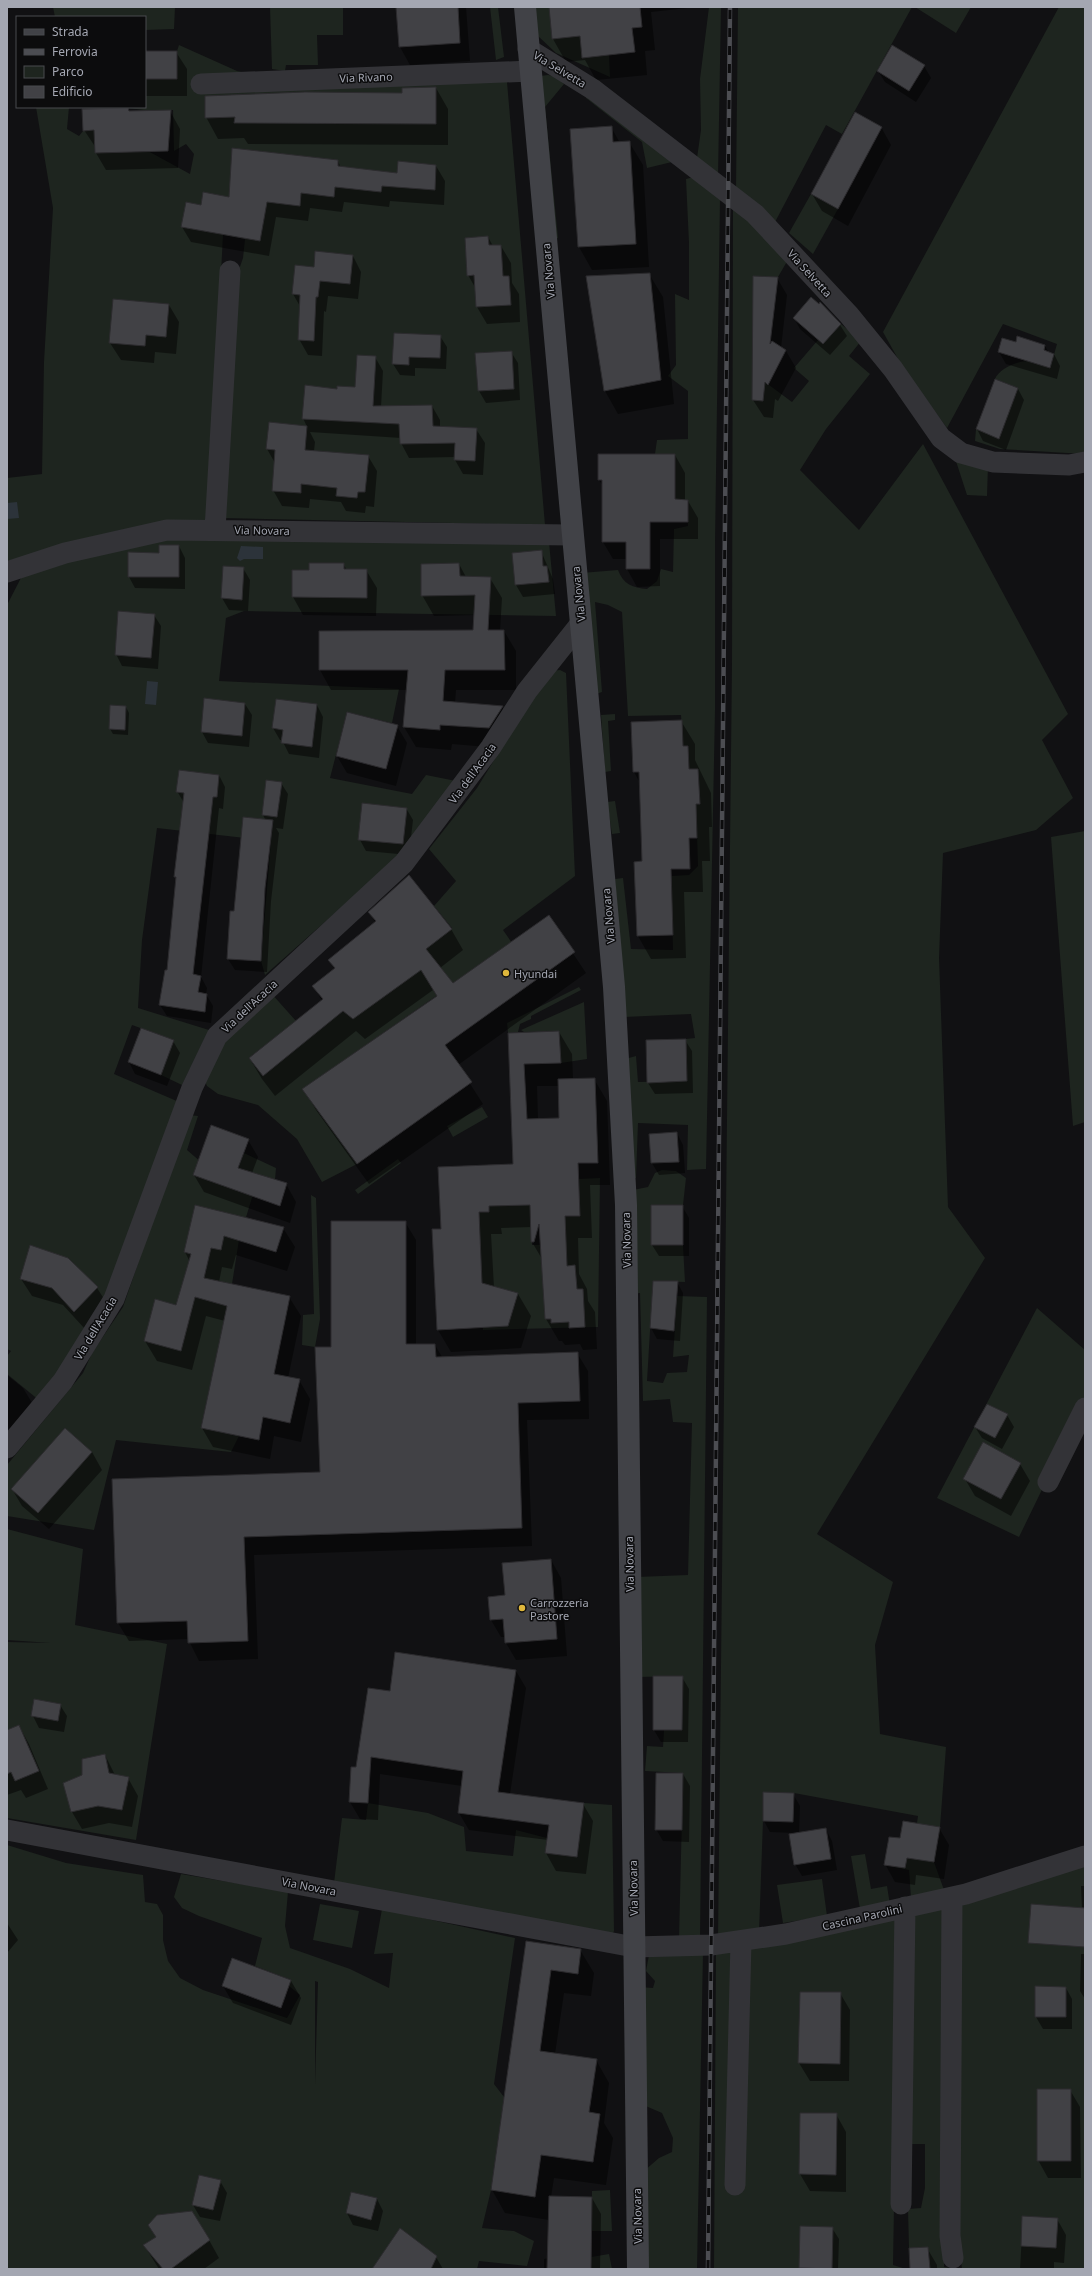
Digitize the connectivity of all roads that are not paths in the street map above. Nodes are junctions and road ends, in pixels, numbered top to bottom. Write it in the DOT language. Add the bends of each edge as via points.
graph roads {
  1 [pos="525,7"];
  2 [pos="528,50"];
  3 [pos="531,71"];
  4 [pos="201,84"];
  5 [pos="230,271"];
  6 [pos="1085,462"];
  7 [pos="215,530"];
  8 [pos="572,534"];
  9 [pos="7,572"];
  10 [pos="581,623"];
  11 [pos="1085,1408"];
  12 [pos="7,1448"];
  13 [pos="1048,1482"];
  14 [pos="7,1830"];
  15 [pos="1085,1856"];
  16 [pos="952,1897"];
  17 [pos="905,1907"];
  18 [pos="741,1941"];
  19 [pos="634,1947"];
  20 [pos="735,2185"];
  21 [pos="901,2204"];
  22 [pos="953,2258"];
  23 [pos="638,2269"];
  1 -- 2 [label="main road, Via Novara"];
  2 -- 3 [label="main road, Via Novara"];
  2 -- 6 [label="street, Via Selvetta" via="594,90 755,214 849,315 893,369 941,438 961,453 993,462 1069,465"];
  3 -- 4 [label="street, Via Rivano"];
  3 -- 8 [label="main road, Via Novara"];
  5 -- 7 [label="street"];
  7 -- 8 [label="street, Via Novara"];
  7 -- 9 [label="street, Via Novara" via="167,530 65,553"];
  8 -- 10 [label="main road, Via Novara"];
  10 -- 12 [label="street, Via dell'Acacia" via="527,692 487,753 404,863 217,1036 192,1088 114,1299 63,1381"];
  10 -- 19 [label="main road, Via Novara" via="614,987 626,1205"];
  11 -- 13 [label="street"];
  14 -- 19 [label="street, Via Novara"];
  15 -- 16 [label="street, Cascina Parolini"];
  16 -- 17 [label="street, Cascina Parolini"];
  16 -- 22 [label="street" via="950,2236"];
  17 -- 18 [label="street, Cascina Parolini" via="786,1934"];
  17 -- 21 [label="street"];
  18 -- 19 [label="street, Cascina Parolini" via="711,1945"];
  18 -- 20 [label="street"];
  19 -- 23 [label="main road, Via Novara"];
}
